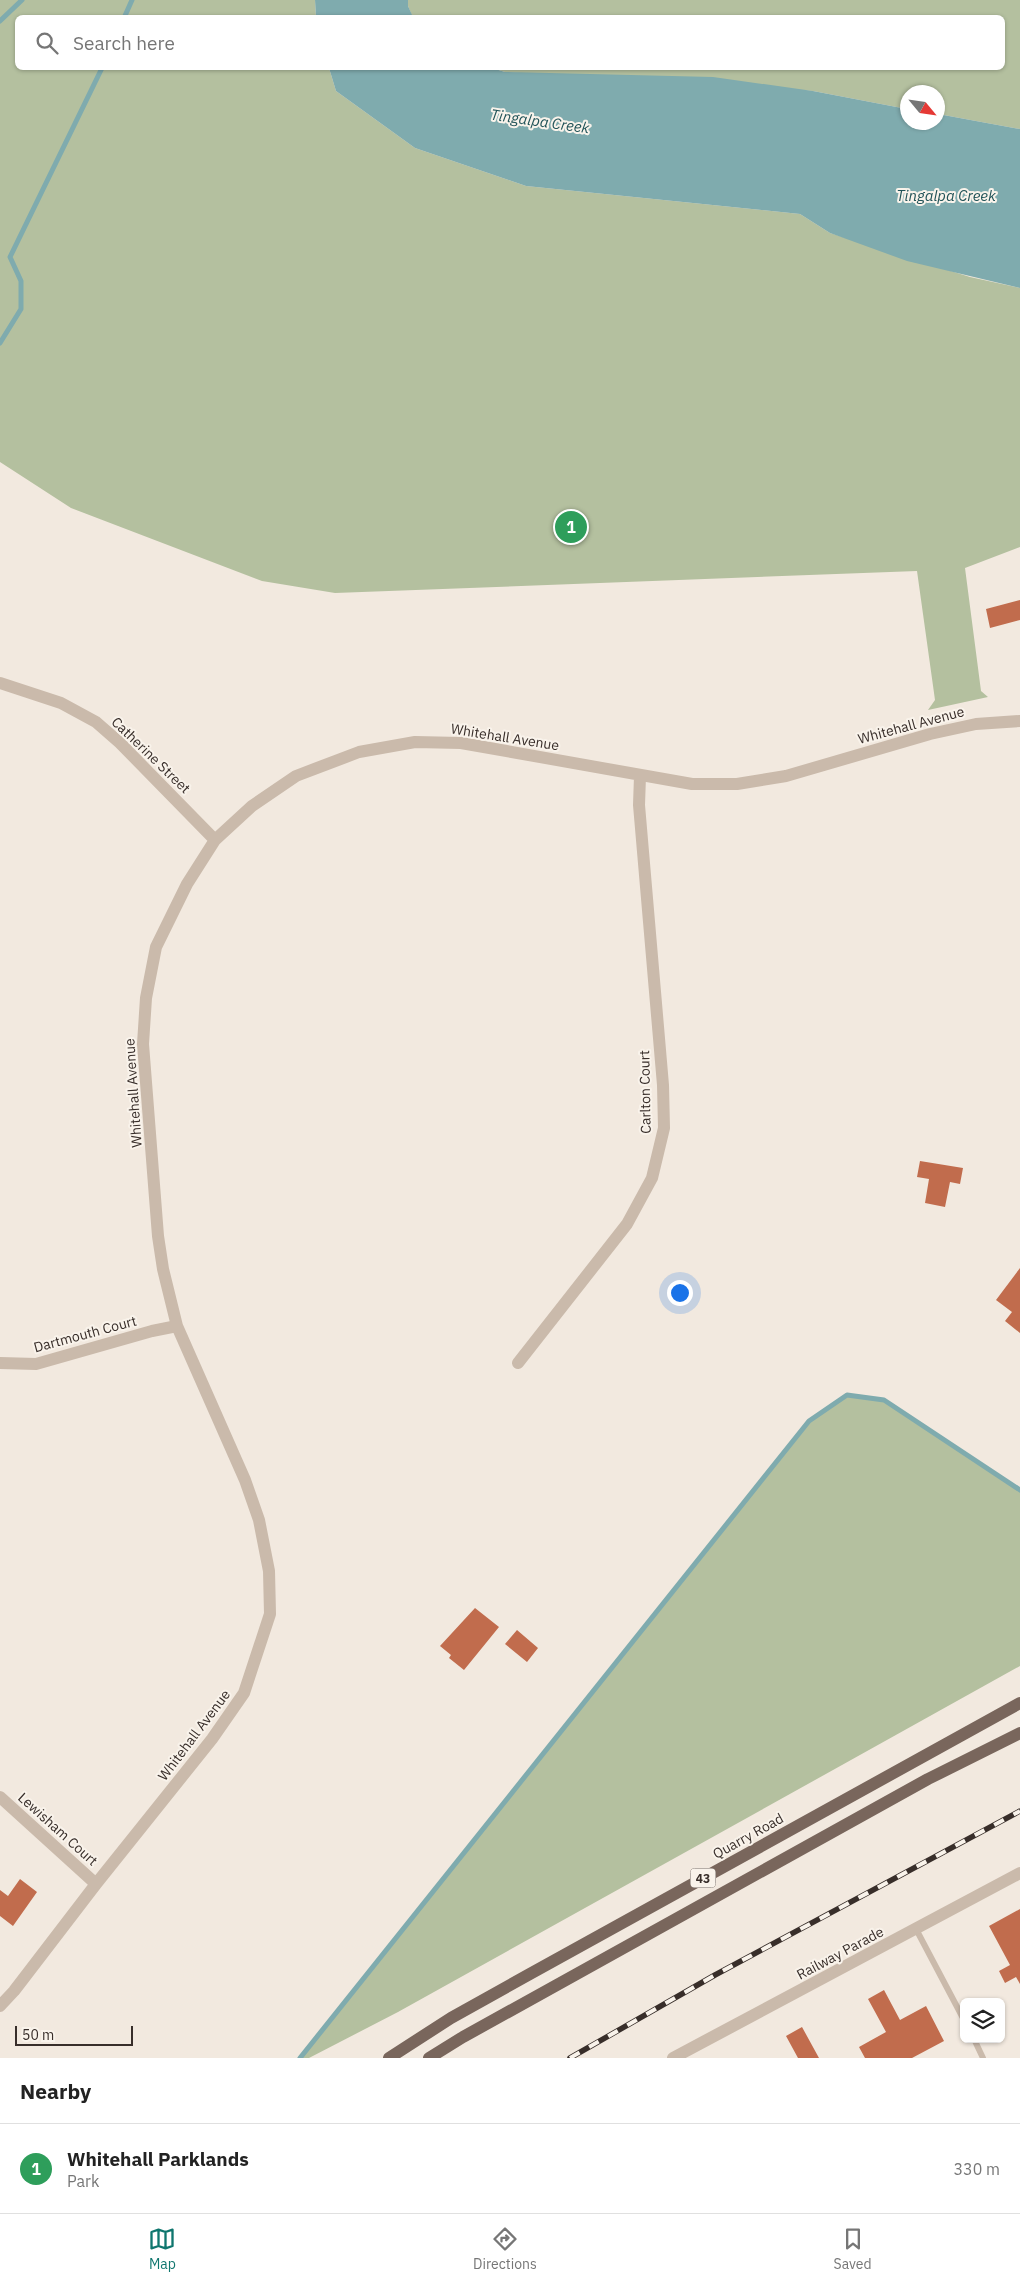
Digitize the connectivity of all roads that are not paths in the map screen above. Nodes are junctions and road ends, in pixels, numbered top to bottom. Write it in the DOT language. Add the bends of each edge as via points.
graph roads {
  1 [pos="0,683"];
  2 [pos="1020,721"];
  3 [pos="640,776"];
  4 [pos="215,840"];
  5 [pos="177,1326"];
  6 [pos="0,1363"];
  7 [pos="518,1363"];
  8 [pos="1020,1703"];
  9 [pos="1020,1733"];
  10 [pos="0,1797"];
  11 [pos="1020,1873"];
  12 [pos="96,1884"];
  13 [pos="916,1928"];
  14 [pos="0,2006"];
  15 [pos="960,2012"];
  16 [pos="976,2043"];
  17 [pos="389,2058"];
  18 [pos="429,2058"];
  19 [pos="673,2058"];
  20 [pos="983,2058"];
  1 -- 4 [label="street, Catherine Street" via="61,703 96,722"];
  2 -- 3 [label="street, Whitehall Avenue" via="976,724 930,734 786,776 737,784 692,784"];
  3 -- 4 [label="street, Whitehall Avenue" via="461,743 414,742 359,752 296,776 252,806"];
  3 -- 7 [label="street, Carlton Court" via="664,1128 652,1178 627,1224"];
  4 -- 5 [label="street, Whitehall Avenue" via="186,884 156,947 146,998 143,1044 158,1236"];
  5 -- 6 [label="street, Dartmouth Court" via="36,1364"];
  5 -- 12 [label="street, Whitehall Avenue" via="245,1480 259,1520 269,1571 270,1614 244,1693 212,1739"];
  8 -- 17 [label="main road, Quarry Road / 43" via="451,2018"];
  9 -- 18 [label="main road, 43" via="928,1779"];
  10 -- 12 [label="street, Lewisham Court"];
  11 -- 13 [label="street, Railway Parade"];
  12 -- 14 [label="street, Whitehall Avenue"];
  13 -- 15 [label="lane"];
  13 -- 19 [label="street, Railway Parade"];
  16 -- 20 [label="lane"];
}
